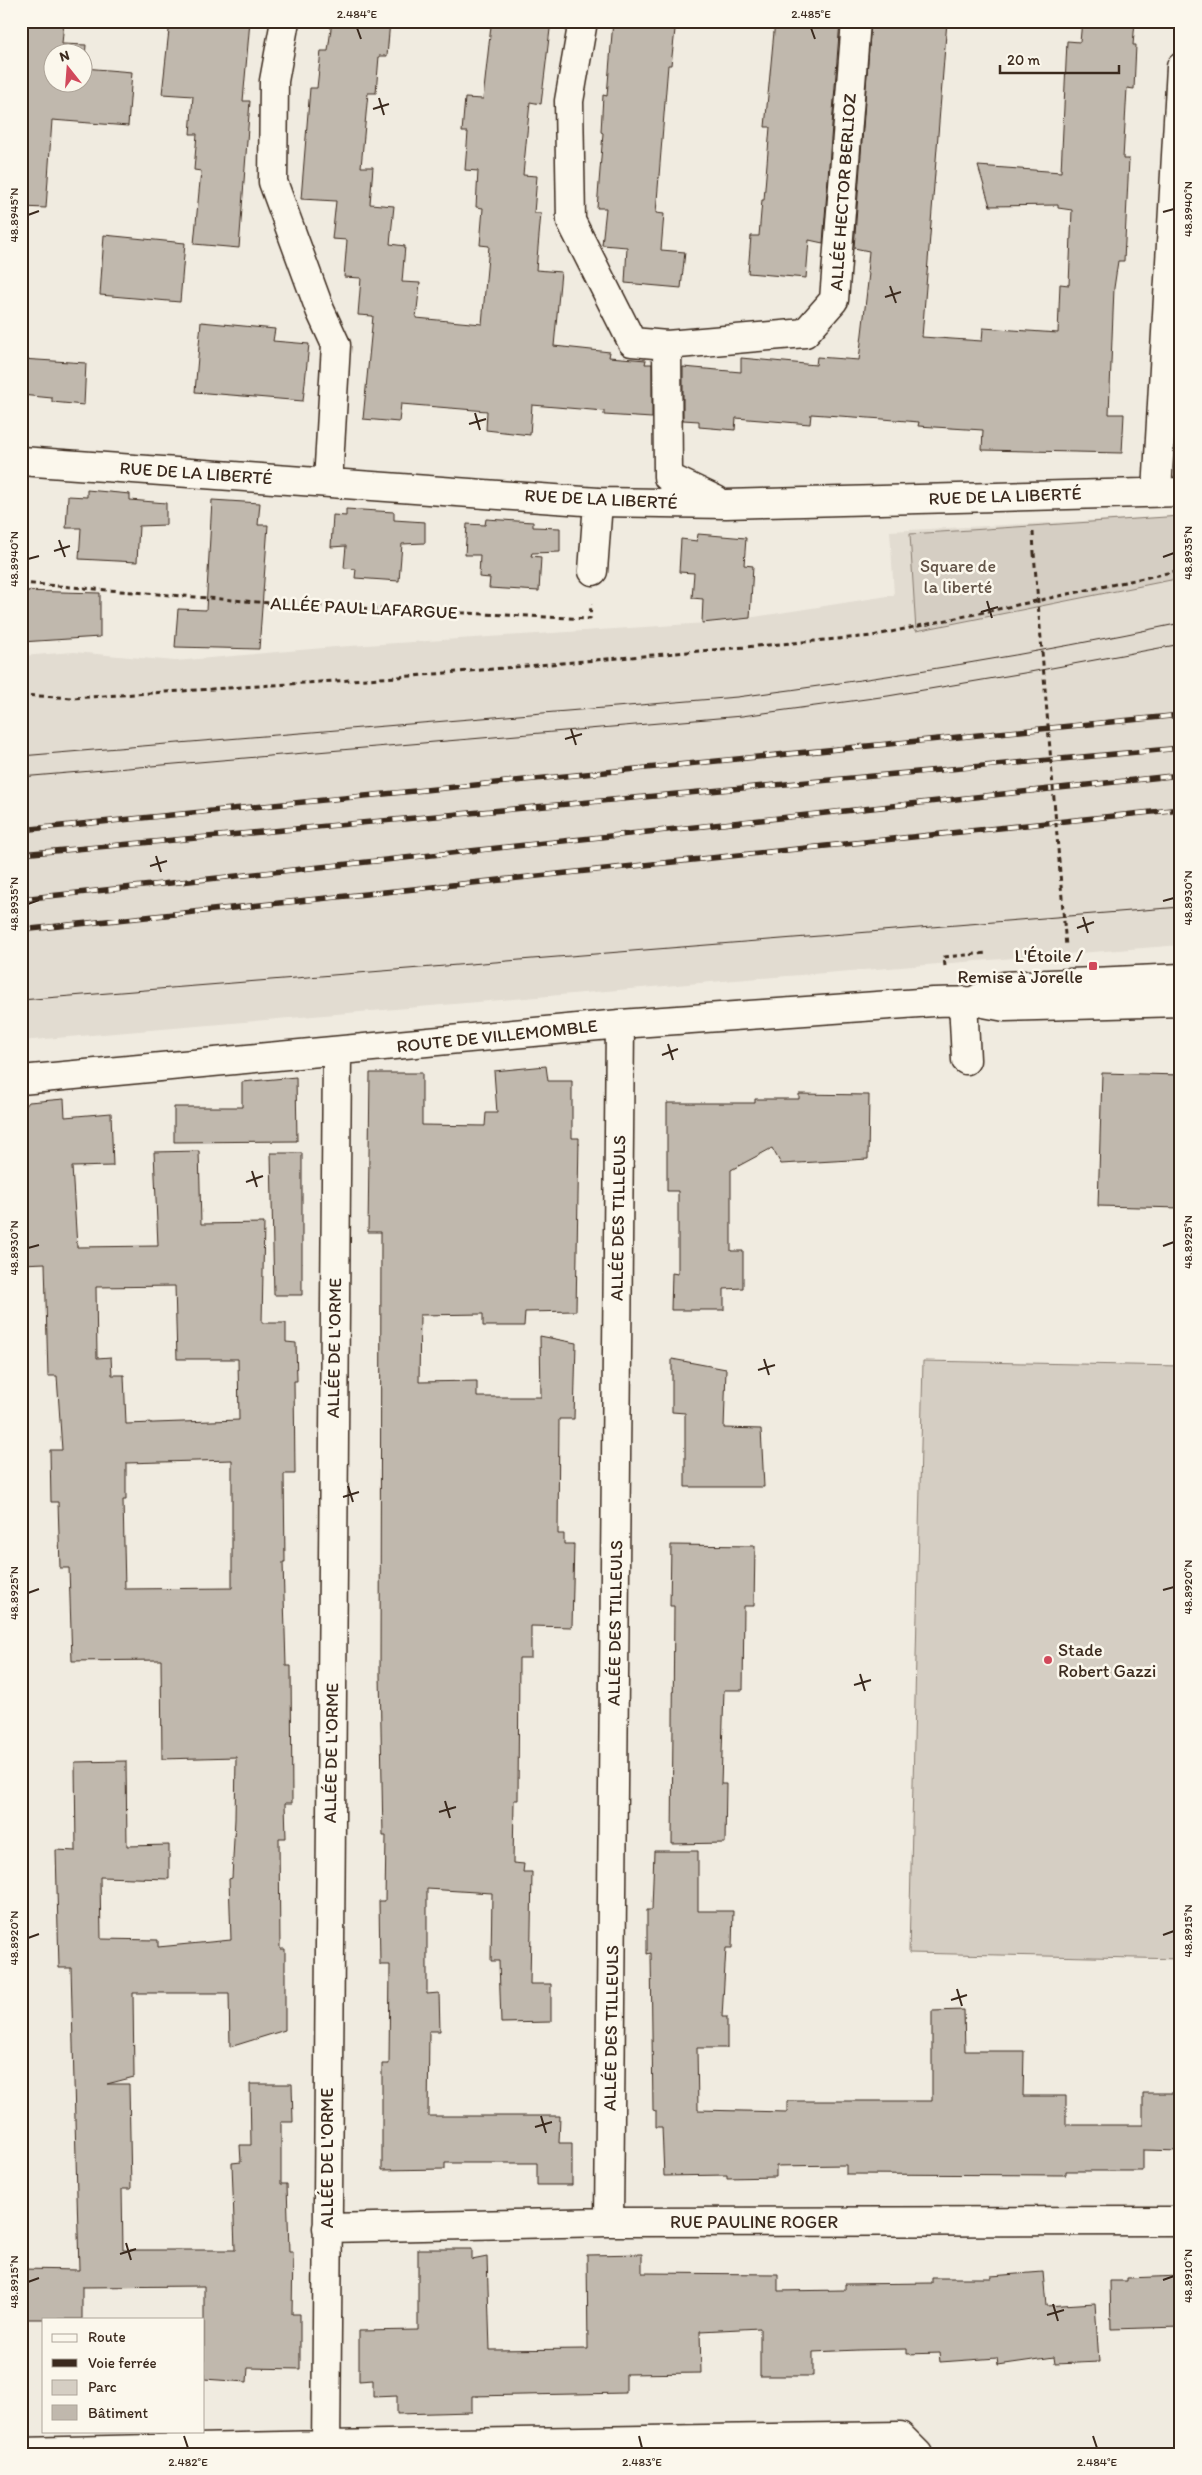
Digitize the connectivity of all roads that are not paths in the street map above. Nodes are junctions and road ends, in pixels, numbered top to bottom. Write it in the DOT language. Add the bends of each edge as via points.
graph roads {
  1 [pos="285,21"];
  2 [pos="583,21"];
  3 [pos="856,21"];
  4 [pos="1181,67"];
  5 [pos="666,345"];
  6 [pos="21,461"];
  7 [pos="328,482"];
  8 [pos="1169,492"];
  9 [pos="598,502"];
  10 [pos="726,504"];
  11 [pos="593,571"];
  12 [pos="1181,978"];
  13 [pos="968,1001"];
  14 [pos="1181,1002"];
  15 [pos="620,1024"];
  16 [pos="337,1052"];
  17 [pos="966,1060"];
  18 [pos="21,1080"];
  19 [pos="1181,2221"];
  20 [pos="609,2222"];
  21 [pos="327,2228"];
  22 [pos="325,2449"];
  23 [pos="21,2452"];
  24 [pos="918,2454"];
  1 -- 7 [label="street" via="274,81 273,182 336,345"];
  2 -- 5 [label="street, ALLÉE HECTOR BERLIOZ" via="569,101 571,221 632,342"];
  3 -- 5 [label="street, ALLÉE HECTOR BERLIOZ" via="834,300 806,332"];
  4 -- 8 [label="street"];
  5 -- 10 [label="street" via="668,477"];
  6 -- 7 [label="street, RUE DE LA LIBERTÉ"];
  7 -- 9 [label="street, RUE DE LA LIBERTÉ"];
  8 -- 10 [label="street, RUE DE LA LIBERTÉ"];
  9 -- 10 [label="street, RUE DE LA LIBERTÉ"];
  9 -- 11 [label="street"];
  12 -- 13 [label="street, ROUTE DE VILLEMOMBLE" via="1004,986"];
  13 -- 14 [label="street, ROUTE DE VILLEMOMBLE" via="1005,1007"];
  13 -- 15 [label="street, ROUTE DE VILLEMOMBLE"];
  13 -- 17 [label="street"];
  15 -- 16 [label="street, ROUTE DE VILLEMOMBLE"];
  15 -- 20 [label="street, ALLÉE DES TILLEULS"];
  16 -- 18 [label="street, ROUTE DE VILLEMOMBLE"];
  16 -- 21 [label="street, ALLÉE DE L'ORME"];
  19 -- 20 [label="street, RUE PAULINE ROGER"];
  20 -- 21 [label="street, RUE PAULINE ROGER"];
  21 -- 22 [label="street, ALLÉE DE L'ORME"];
  22 -- 23 [label="street"];
  22 -- 24 [label="street" via="900,2436"];
}
